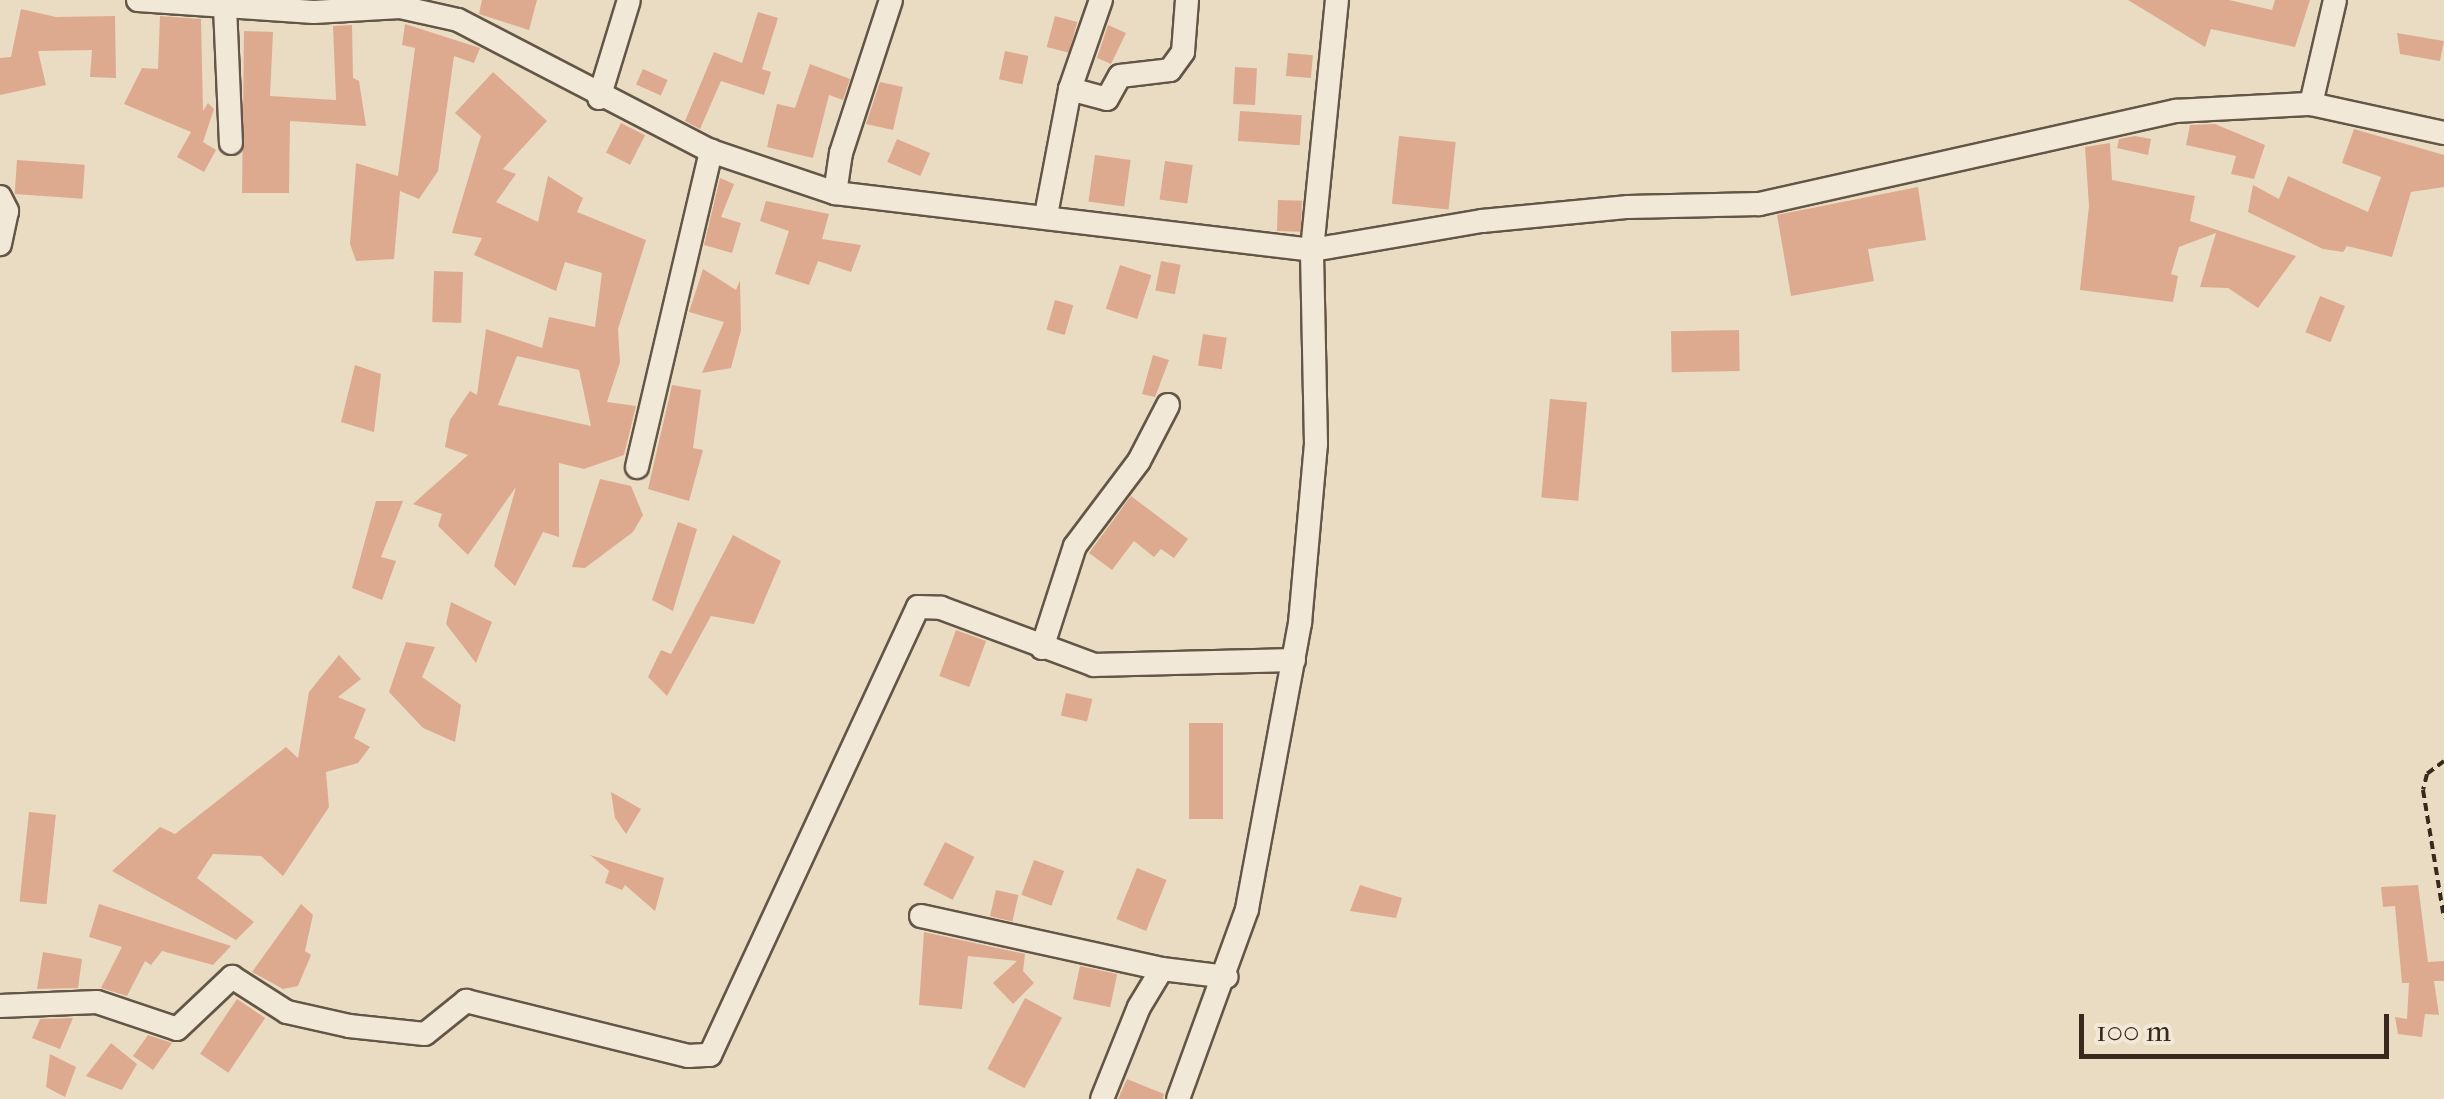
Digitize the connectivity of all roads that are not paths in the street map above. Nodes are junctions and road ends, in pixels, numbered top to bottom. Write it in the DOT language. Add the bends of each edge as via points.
graph roads {
  1 [pos="138,0"];
  2 [pos="629,0"];
  3 [pos="891,0"];
  4 [pos="1101,0"];
  5 [pos="1188,0"];
  6 [pos="1337,0"];
  7 [pos="2335,0"];
  8 [pos="225,6"];
  9 [pos="1070,90"];
  10 [pos="599,98"];
  11 [pos="2311,104"];
  12 [pos="2444,133"];
  13 [pos="231,143"];
  14 [pos="711,150"];
  15 [pos="835,193"];
  16 [pos="0,197"];
  17 [pos="1046,215"];
  18 [pos="0,244"];
  19 [pos="1312,250"];
  20 [pos="1168,405"];
  21 [pos="637,467"];
  22 [pos="1042,648"];
  23 [pos="1294,660"];
  24 [pos="921,916"];
  25 [pos="1162,969"];
  26 [pos="1227,977"];
  27 [pos="0,1006"];
  28 [pos="1102,1099"];
  29 [pos="1178,1099"];
  1 -- 8 [label="street"];
  2 -- 10 [label="street"];
  3 -- 15 [label="street" via="840,154"];
  4 -- 9 [label="street"];
  5 -- 9 [label="street" via="1182,52 1170,70 1120,76 1107,100"];
  6 -- 19 [label="street"];
  7 -- 11 [label="street"];
  8 -- 10 [label="street" via="314,12 400,6 458,20"];
  8 -- 13 [label="street"];
  9 -- 17 [label="street"];
  10 -- 14 [label="street"];
  11 -- 12 [label="street"];
  11 -- 19 [label="street" via="2176,111 1759,204 1628,207 1482,221"];
  14 -- 15 [label="street"];
  14 -- 21 [label="street"];
  15 -- 17 [label="street"];
  16 -- 18 [label="street" via="8,211"];
  17 -- 19 [label="street"];
  19 -- 23 [label="street" via="1316,444"];
  20 -- 22 [label="street" via="1147,449 1075,546"];
  22 -- 23 [label="street" via="1119,666"];
  22 -- 27 [label="street" via="941,608 918,607 710,1055 688,1056 466,1001 426,1034 349,1026 287,1012 232,976 177,1029 96,1002"];
  23 -- 26 [label="street" via="1266,833"];
  24 -- 25 [label="street"];
  25 -- 26 [label="street"];
  25 -- 28 [label="street"];
  26 -- 29 [label="street"];
}
